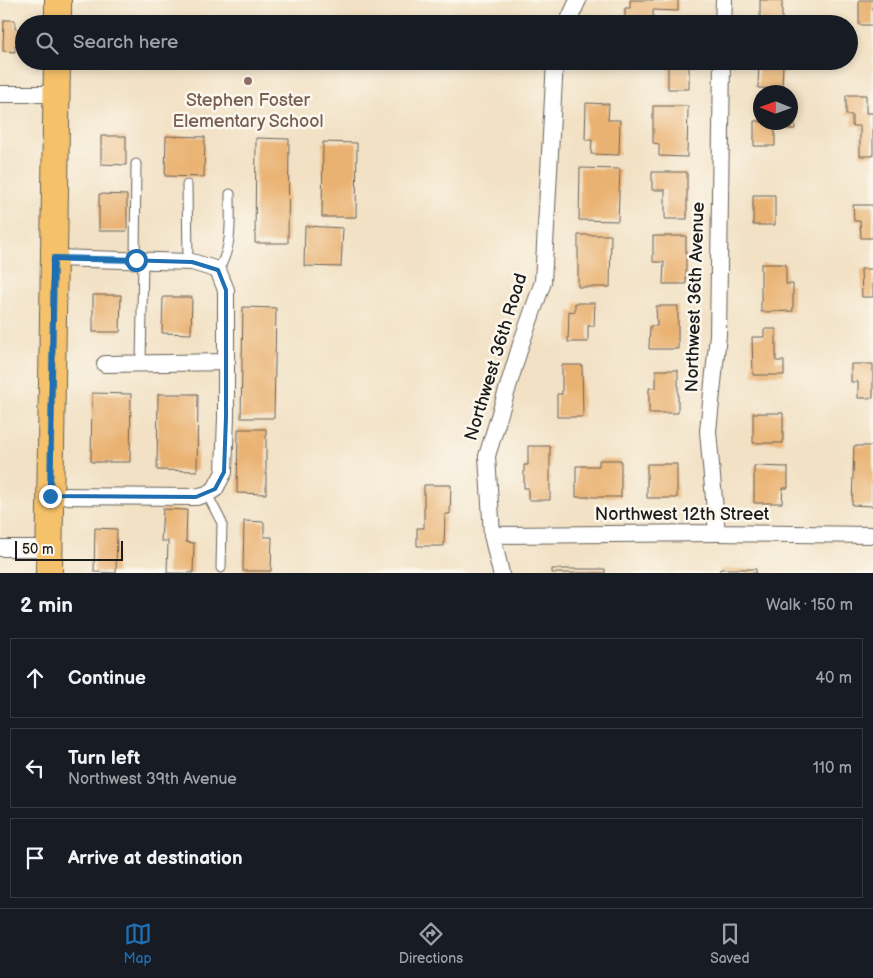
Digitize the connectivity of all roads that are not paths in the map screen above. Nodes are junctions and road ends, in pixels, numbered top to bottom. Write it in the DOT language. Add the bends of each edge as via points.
graph roads {
  1 [pos="58,0"];
  2 [pos="578,0"];
  3 [pos="724,0"];
  4 [pos="58,15"];
  5 [pos="571,15"];
  6 [pos="723,15"];
  7 [pos="57,70"];
  8 [pos="554,70"];
  9 [pos="722,70"];
  10 [pos="0,94"];
  11 [pos="57,94"];
  12 [pos="136,164"];
  13 [pos="187,185"];
  14 [pos="230,194"];
  15 [pos="54,258"];
  16 [pos="139,261"];
  17 [pos="188,262"];
  18 [pos="218,270"];
  19 [pos="227,362"];
  20 [pos="141,363"];
  21 [pos="105,364"];
  22 [pos="208,494"];
  23 [pos="50,496"];
  24 [pos="717,533"];
  25 [pos="492,535"];
  26 [pos="873,535"];
  27 [pos="0,548"];
  28 [pos="49,560"];
  29 [pos="222,568"];
  30 [pos="502,573"];
  1 -- 4 [label="main road"];
  2 -- 5 [label="street"];
  3 -- 6 [label="street"];
  7 -- 11 [label="main road"];
  8 -- 25 [label="street, Northwest 36th Road" via="542,282 487,456"];
  9 -- 24 [label="street, Northwest 36th Avenue" via="718,335 708,430"];
  10 -- 11 [label="street"];
  11 -- 15 [label="main road"];
  12 -- 16 [label="lane"];
  13 -- 17 [label="lane"];
  14 -- 18 [label="lane" via="230,233 224,261"];
  15 -- 16 [label="street"];
  15 -- 23 [label="main road"];
  16 -- 17 [label="street"];
  16 -- 20 [label="lane"];
  17 -- 18 [label="street"];
  18 -- 19 [label="street" via="226,290"];
  19 -- 20 [label="street"];
  19 -- 22 [label="street" via="224,472"];
  20 -- 21 [label="street"];
  22 -- 23 [label="street" via="171,498"];
  22 -- 29 [label="lane" via="222,523"];
  23 -- 28 [label="main road"];
  24 -- 25 [label="street, Northwest 12th Street"];
  24 -- 26 [label="street, Northwest 12th Street"];
  25 -- 30 [label="street, Northwest 36th Road"];
  27 -- 28 [label="street"];
}
